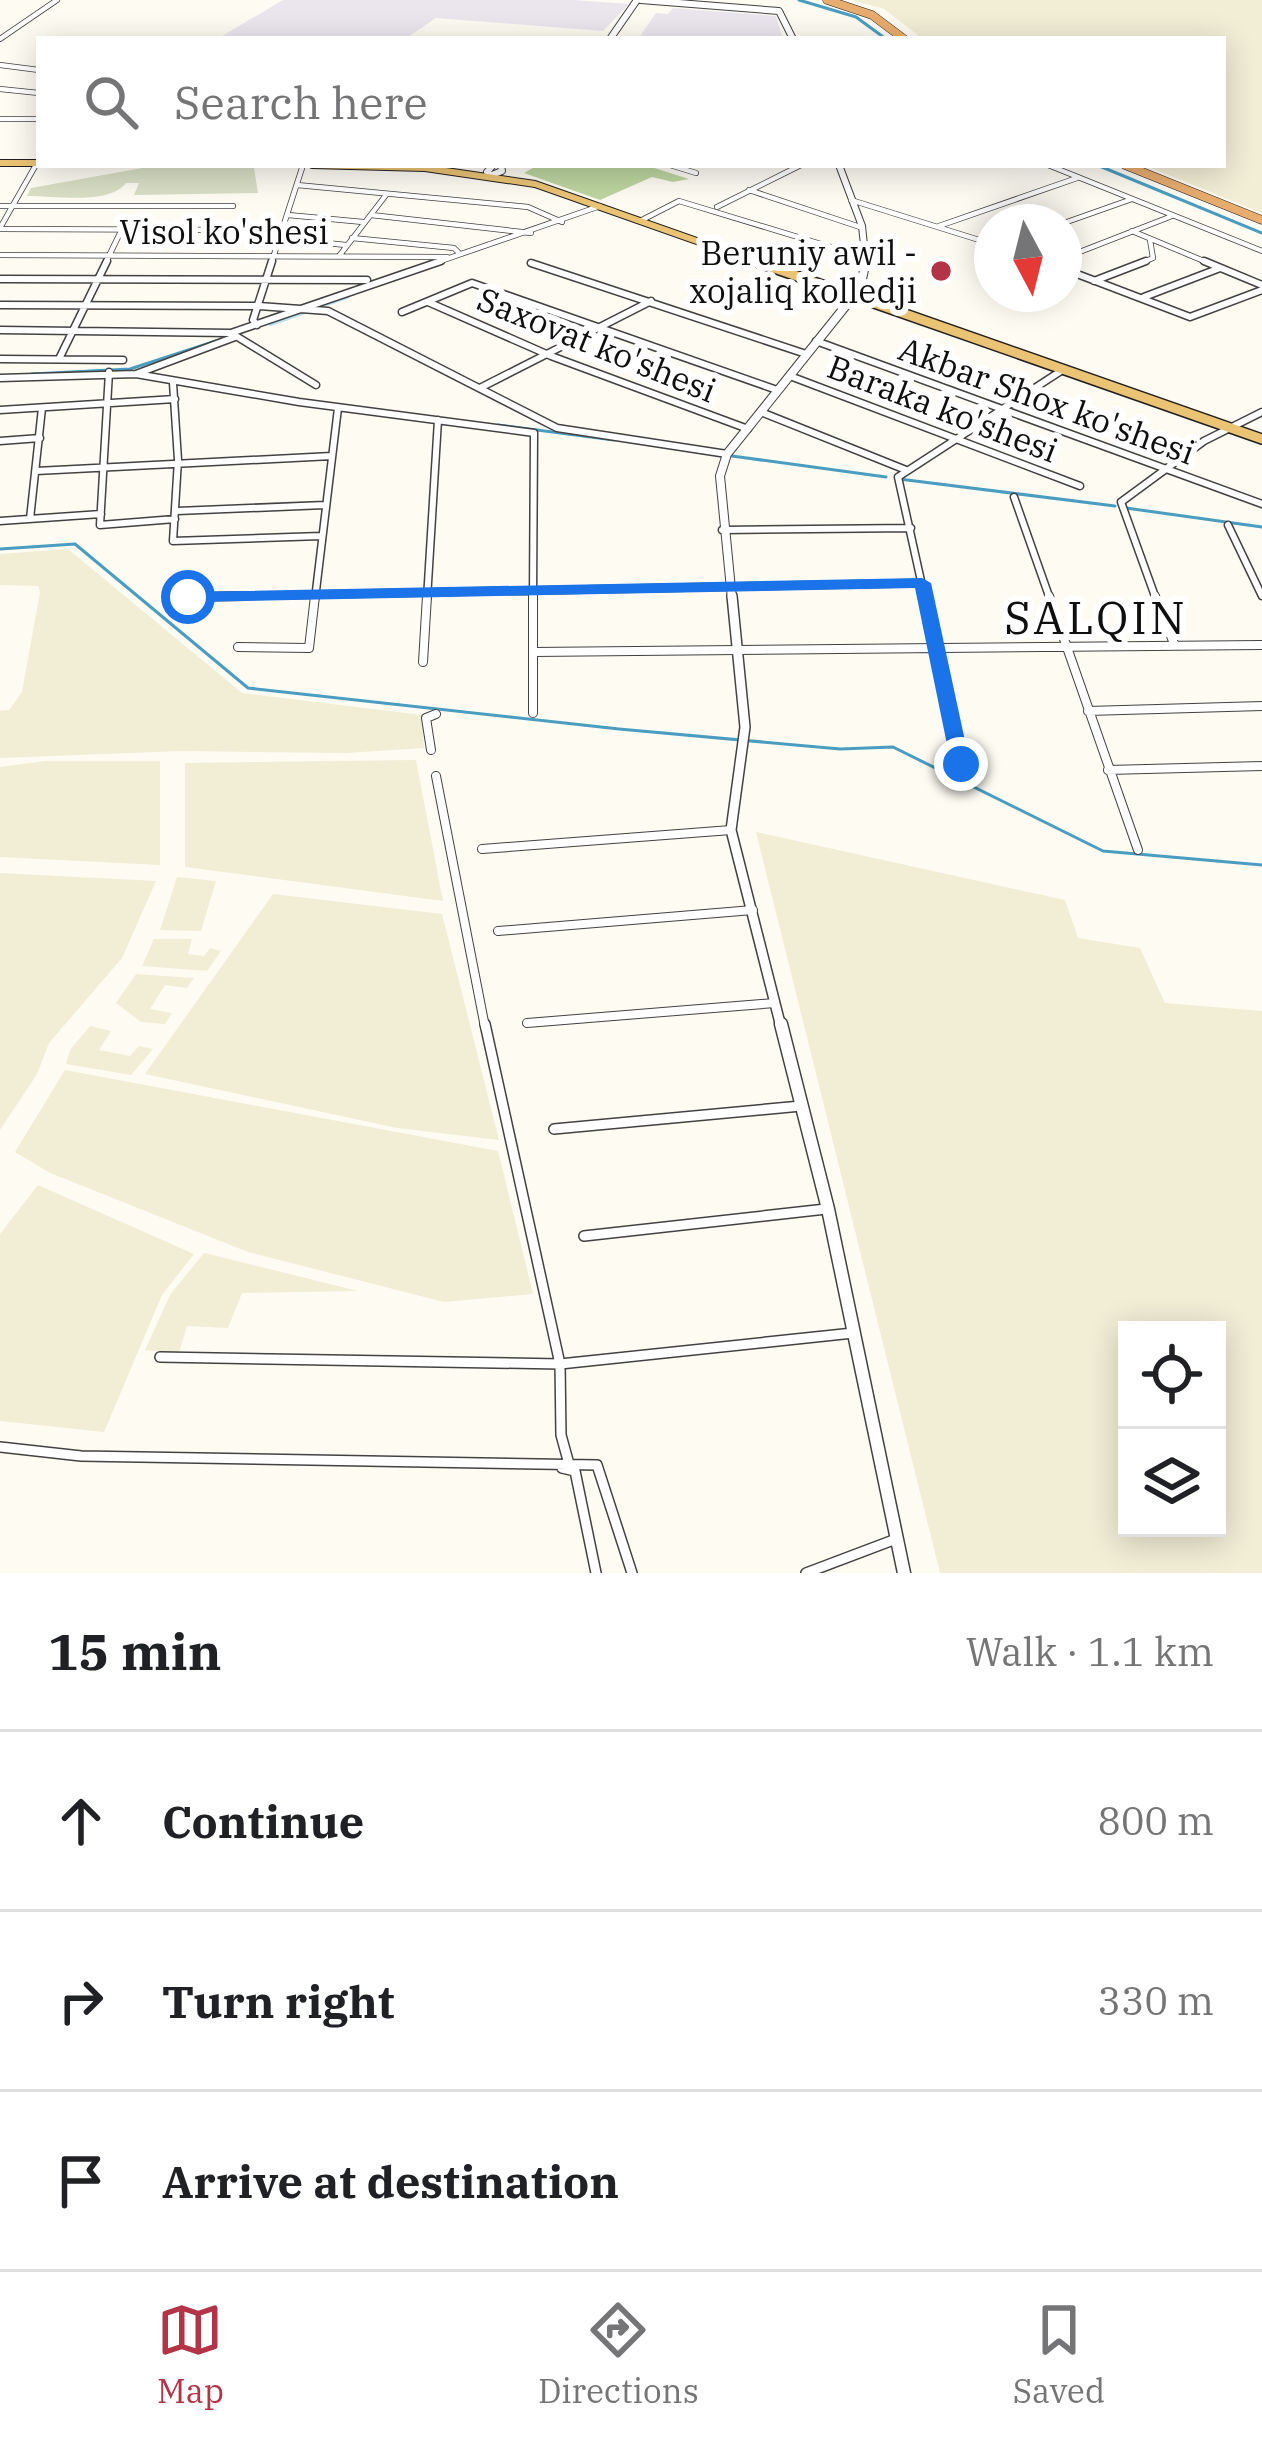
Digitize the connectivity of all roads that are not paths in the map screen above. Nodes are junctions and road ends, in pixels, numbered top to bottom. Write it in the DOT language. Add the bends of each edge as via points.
graph roads {
  1 [pos="57,0"];
  2 [pos="639,0"];
  3 [pos="829,0"];
  4 [pos="612,36"];
  5 [pos="792,36"];
  6 [pos="900,36"];
  7 [pos="0,39"];
  8 [pos="0,65"];
  9 [pos="36,70"];
  10 [pos="0,89"];
  11 [pos="36,93"];
  12 [pos="0,119"];
  13 [pos="36,119"];
  14 [pos="0,163"];
  15 [pos="36,163"];
  16 [pos="36,167"];
  17 [pos="302,168"];
  18 [pos="434,168"];
  19 [pos="681,168"];
  20 [pos="795,168"];
  21 [pos="840,168"];
  22 [pos="1055,168"];
  23 [pos="1132,168"];
  24 [pos="494,170"];
  25 [pos="696,172"];
  26 [pos="1078,178"];
  27 [pos="297,185"];
  28 [pos="749,190"];
  29 [pos="387,194"];
  30 [pos="1133,199"];
  31 [pos="851,200"];
  32 [pos="0,206"];
  33 [pos="14,206"];
  34 [pos="233,206"];
  35 [pos="600,206"];
  36 [pos="714,208"];
  37 [pos="289,215"];
  38 [pos="370,215"];
  39 [pos="1174,215"];
  40 [pos="1082,217"];
  41 [pos="1262,220"];
  42 [pos="640,221"];
  43 [pos="364,222"];
  44 [pos="563,222"];
  45 [pos="939,226"];
  46 [pos="860,227"];
  47 [pos="0,228"];
  48 [pos="122,229"];
  49 [pos="282,230"];
  50 [pos="1132,231"];
  51 [pos="532,233"];
  52 [pos="278,238"];
  53 [pos="352,238"];
  54 [pos="974,238"];
  55 [pos="1150,238"];
  56 [pos="346,245"];
  57 [pos="1262,250"];
  58 [pos="1082,251"];
  59 [pos="458,253"];
  60 [pos="0,254"];
  61 [pos="108,255"];
  62 [pos="275,256"];
  63 [pos="339,256"];
  64 [pos="447,257"];
  65 [pos="868,259"];
  66 [pos="531,262"];
  67 [pos="1221,268"];
  68 [pos="1082,276"];
  69 [pos="0,279"];
  70 [pos="99,280"];
  71 [pos="268,280"];
  72 [pos="374,280"];
  73 [pos="1094,281"];
  74 [pos="1262,287"];
  75 [pos="855,295"];
  76 [pos="1142,298"];
  77 [pos="651,301"];
  78 [pos="428,302"];
  79 [pos="0,305"];
  80 [pos="86,306"];
  81 [pos="259,306"];
  82 [pos="307,308"];
  83 [pos="402,312"];
  84 [pos="257,325"];
  85 [pos="603,328"];
  86 [pos="0,331"];
  87 [pos="72,331"];
  88 [pos="233,335"];
  89 [pos="816,341"];
  90 [pos="806,354"];
  91 [pos="551,356"];
  92 [pos="0,358"];
  93 [pos="59,359"];
  94 [pos="123,360"];
  95 [pos="1064,369"];
  96 [pos="109,372"];
  97 [pos="136,374"];
  98 [pos="790,376"];
  99 [pos="0,378"];
  100 [pos="173,383"];
  101 [pos="316,385"];
  102 [pos="479,389"];
  103 [pos="777,390"];
  104 [pos="175,399"];
  105 [pos="108,403"];
  106 [pos="42,407"];
  107 [pos="338,408"];
  108 [pos="1004,409"];
  109 [pos="0,410"];
  110 [pos="761,412"];
  111 [pos="1262,412"];
  112 [pos="438,420"];
  113 [pos="1229,427"];
  114 [pos="748,429"];
  115 [pos="40,438"];
  116 [pos="957,438"];
  117 [pos="1262,439"];
  118 [pos="0,440"];
  119 [pos="728,454"];
  120 [pos="332,456"];
  121 [pos="178,460"];
  122 [pos="106,466"];
  123 [pos="1166,469"];
  124 [pos="906,470"];
  125 [pos="36,471"];
  126 [pos="1080,486"];
  127 [pos="1014,497"];
  128 [pos="1262,504"];
  129 [pos="325,505"];
  130 [pos="101,514"];
  131 [pos="176,515"];
  132 [pos="30,519"];
  133 [pos="0,521"];
  134 [pos="1228,525"];
  135 [pos="911,528"];
  136 [pos="722,530"];
  137 [pos="321,536"];
  138 [pos="922,583"];
  139 [pos="729,587"];
  140 [pos="532,592"];
  141 [pos="424,593"];
  142 [pos="313,594"];
  143 [pos="1262,596"];
  144 [pos="188,597"];
  145 [pos="1262,645"];
  146 [pos="238,646"];
  147 [pos="937,646"];
  148 [pos="1175,646"];
  149 [pos="737,649"];
  150 [pos="1067,650"];
  151 [pos="533,652"];
  152 [pos="423,662"];
  153 [pos="1262,706"];
  154 [pos="1088,711"];
  155 [pos="532,713"];
  156 [pos="436,714"];
  157 [pos="431,749"];
  158 [pos="1262,766"];
  159 [pos="956,770"];
  160 [pos="1108,770"];
  161 [pos="436,776"];
  162 [pos="731,830"];
  163 [pos="482,849"];
  164 [pos="1138,850"];
  165 [pos="754,910"];
  166 [pos="497,931"];
  167 [pos="776,1003"];
  168 [pos="527,1023"];
  169 [pos="801,1106"];
  170 [pos="554,1130"];
  171 [pos="828,1209"];
  172 [pos="584,1235"];
  173 [pos="855,1333"];
  174 [pos="160,1357"];
  175 [pos="560,1364"];
  176 [pos="0,1447"];
  177 [pos="569,1464"];
  178 [pos="554,1467"];
  179 [pos="897,1539"];
  180 [pos="596,1573"];
  181 [pos="632,1573"];
  182 [pos="806,1573"];
  183 [pos="904,1573"];
  1 -- 7 [label="street"];
  2 -- 4 [label="street"];
  2 -- 5 [label="street" via="779,11"];
  3 -- 6 [label="highway" via="872,15"];
  8 -- 9 [label="street"];
  10 -- 11 [label="street"];
  12 -- 13 [label="street"];
  14 -- 15 [label="main road"];
  16 -- 33 [label="street"];
  17 -- 27 [label="street"];
  18 -- 24 [label="main road"];
  19 -- 25 [label="street"];
  20 -- 28 [label="street"];
  21 -- 31 [label="street"];
  22 -- 26 [label="street"];
  23 -- 41 [label="highway"];
  24 -- 35 [label="main road"];
  26 -- 30 [label="street"];
  26 -- 45 [label="street"];
  27 -- 29 [label="street"];
  27 -- 37 [label="street"];
  28 -- 36 [label="street"];
  28 -- 46 [label="street"];
  29 -- 38 [label="street"];
  29 -- 44 [label="street" via="528,207"];
  30 -- 39 [label="street"];
  30 -- 40 [label="street"];
  31 -- 45 [label="street"];
  31 -- 46 [label="street"];
  32 -- 33 [label="street"];
  33 -- 34 [label="street"];
  33 -- 47 [label="street"];
  35 -- 42 [label="main road"];
  35 -- 44 [label="street"];
  36 -- 42 [label="street" via="679,201"];
  36 -- 65 [label="street"];
  37 -- 43 [label="street"];
  37 -- 49 [label="street"];
  38 -- 43 [label="street"];
  38 -- 51 [label="street"];
  39 -- 50 [label="street"];
  39 -- 57 [label="street"];
  42 -- 75 [label="main road"];
  43 -- 53 [label="street"];
  44 -- 51 [label="street"];
  45 -- 54 [label="street"];
  46 -- 65 [label="street"];
  47 -- 48 [label="street"];
  48 -- 49 [label="street"];
  48 -- 61 [label="street"];
  49 -- 52 [label="street"];
  50 -- 55 [label="street"];
  50 -- 58 [label="street"];
  51 -- 59 [label="street"];
  52 -- 56 [label="street"];
  52 -- 62 [label="street"];
  53 -- 56 [label="street"];
  53 -- 59 [label="street"];
  55 -- 67 [label="street"];
  55 -- 73 [label="street" via="1153,258"];
  56 -- 63 [label="street"];
  59 -- 64 [label="street"];
  60 -- 61 [label="street, Visol ko'shesi"];
  61 -- 62 [label="street, Visol ko'shesi"];
  61 -- 70 [label="street"];
  62 -- 63 [label="street, Visol ko'shesi"];
  62 -- 71 [label="street"];
  63 -- 64 [label="street, Visol ko'shesi"];
  64 -- 72 [label="street"];
  65 -- 75 [label="street"];
  66 -- 77 [label="street"];
  67 -- 74 [label="street"];
  67 -- 76 [label="street"];
  68 -- 73 [label="street"];
  69 -- 70 [label="street"];
  70 -- 71 [label="street"];
  70 -- 80 [label="street"];
  71 -- 72 [label="street"];
  71 -- 81 [label="street"];
  72 -- 82 [label="street"];
  73 -- 76 [label="street"];
  74 -- 76 [label="street" via="1190,317"];
  75 -- 89 [label="street"];
  75 -- 95 [label="main road"];
  77 -- 85 [label="street"];
  77 -- 90 [label="street"];
  78 -- 83 [label="street"];
  78 -- 85 [label="street" via="472,283"];
  78 -- 91 [label="street, Saxovat ko'shesi"];
  79 -- 80 [label="street"];
  80 -- 81 [label="street"];
  80 -- 87 [label="street"];
  81 -- 82 [label="street"];
  81 -- 84 [label="street"];
  82 -- 84 [label="street"];
  82 -- 102 [label="street" via="328,310"];
  84 -- 88 [label="street"];
  85 -- 91 [label="street"];
  85 -- 103 [label="street"];
  86 -- 87 [label="street"];
  87 -- 88 [label="street"];
  87 -- 93 [label="street"];
  88 -- 97 [label="street"];
  88 -- 101 [label="street"];
  89 -- 90 [label="street"];
  89 -- 108 [label="street, Akbar Shox ko'shesi"];
  90 -- 98 [label="street"];
  91 -- 102 [label="street"];
  91 -- 114 [label="street, Saxovat ko'shesi"];
  92 -- 93 [label="street"];
  93 -- 94 [label="street"];
  95 -- 108 [label="street"];
  95 -- 113 [label="main road"];
  96 -- 97 [label="street"];
  96 -- 99 [label="street"];
  96 -- 105 [label="street"];
  97 -- 100 [label="street"];
  98 -- 103 [label="street"];
  98 -- 116 [label="street, Baraka ko'shesi"];
  100 -- 104 [label="street"];
  100 -- 107 [label="street"];
  102 -- 119 [label="street" via="557,428"];
  103 -- 110 [label="street"];
  104 -- 105 [label="street"];
  104 -- 121 [label="street"];
  105 -- 106 [label="street"];
  105 -- 122 [label="street"];
  106 -- 109 [label="street"];
  106 -- 115 [label="street"];
  107 -- 112 [label="street"];
  107 -- 120 [label="street"];
  108 -- 116 [label="street"];
  108 -- 123 [label="street, Akbar Shox ko'shesi"];
  110 -- 114 [label="street"];
  110 -- 124 [label="street"];
  111 -- 113 [label="street"];
  112 -- 140 [label="street" via="534,433"];
  112 -- 141 [label="street"];
  113 -- 117 [label="main road"];
  113 -- 123 [label="street"];
  114 -- 119 [label="street"];
  115 -- 118 [label="street"];
  115 -- 125 [label="street"];
  116 -- 124 [label="street"];
  116 -- 126 [label="street, Baraka ko'shesi"];
  119 -- 136 [label="street" via="720,476"];
  120 -- 121 [label="street"];
  120 -- 129 [label="street"];
  121 -- 122 [label="street"];
  121 -- 131 [label="street"];
  122 -- 125 [label="street"];
  122 -- 130 [label="street"];
  123 -- 128 [label="street, Akbar Shox ko'shesi"];
  123 -- 148 [label="street" via="1121,502 1120,512"];
  124 -- 135 [label="street" via="898,484"];
  125 -- 132 [label="street"];
  127 -- 150 [label="street"];
  129 -- 131 [label="street"];
  129 -- 137 [label="street"];
  130 -- 131 [label="street" via="100,525"];
  130 -- 132 [label="street"];
  131 -- 137 [label="street" via="173,541"];
  132 -- 133 [label="street"];
  134 -- 143 [label="street"];
  135 -- 136 [label="street"];
  135 -- 138 [label="street"];
  136 -- 139 [label="street"];
  137 -- 142 [label="street"];
  138 -- 139 [label="street"];
  138 -- 147 [label="street"];
  139 -- 140 [label="street"];
  139 -- 149 [label="street"];
  140 -- 141 [label="street"];
  140 -- 151 [label="street"];
  141 -- 142 [label="street"];
  141 -- 152 [label="street"];
  142 -- 144 [label="street"];
  142 -- 146 [label="street" via="309,648"];
  145 -- 148 [label="street"];
  147 -- 149 [label="street"];
  147 -- 150 [label="street"];
  147 -- 159 [label="street"];
  148 -- 150 [label="street"];
  149 -- 151 [label="street"];
  149 -- 162 [label="street" via="744,739"];
  150 -- 154 [label="street"];
  151 -- 155 [label="street"];
  153 -- 154 [label="street"];
  154 -- 160 [label="street"];
  156 -- 157 [label="street" via="426,718"];
  158 -- 160 [label="street"];
  160 -- 164 [label="street"];
  161 -- 175 [label="street"];
  162 -- 163 [label="street"];
  162 -- 165 [label="street"];
  165 -- 166 [label="street"];
  165 -- 167 [label="street"];
  167 -- 168 [label="street"];
  167 -- 169 [label="street"];
  169 -- 170 [label="street"];
  169 -- 171 [label="street"];
  171 -- 172 [label="street"];
  171 -- 173 [label="street"];
  173 -- 175 [label="street"];
  173 -- 179 [label="street"];
  174 -- 175 [label="street"];
  175 -- 177 [label="street"];
  176 -- 178 [label="street" via="81,1456"];
  177 -- 178 [label="street"];
  177 -- 181 [label="street" via="597,1465"];
  178 -- 180 [label="street" via="575,1471"];
  179 -- 182 [label="street"];
  179 -- 183 [label="street"];
}
